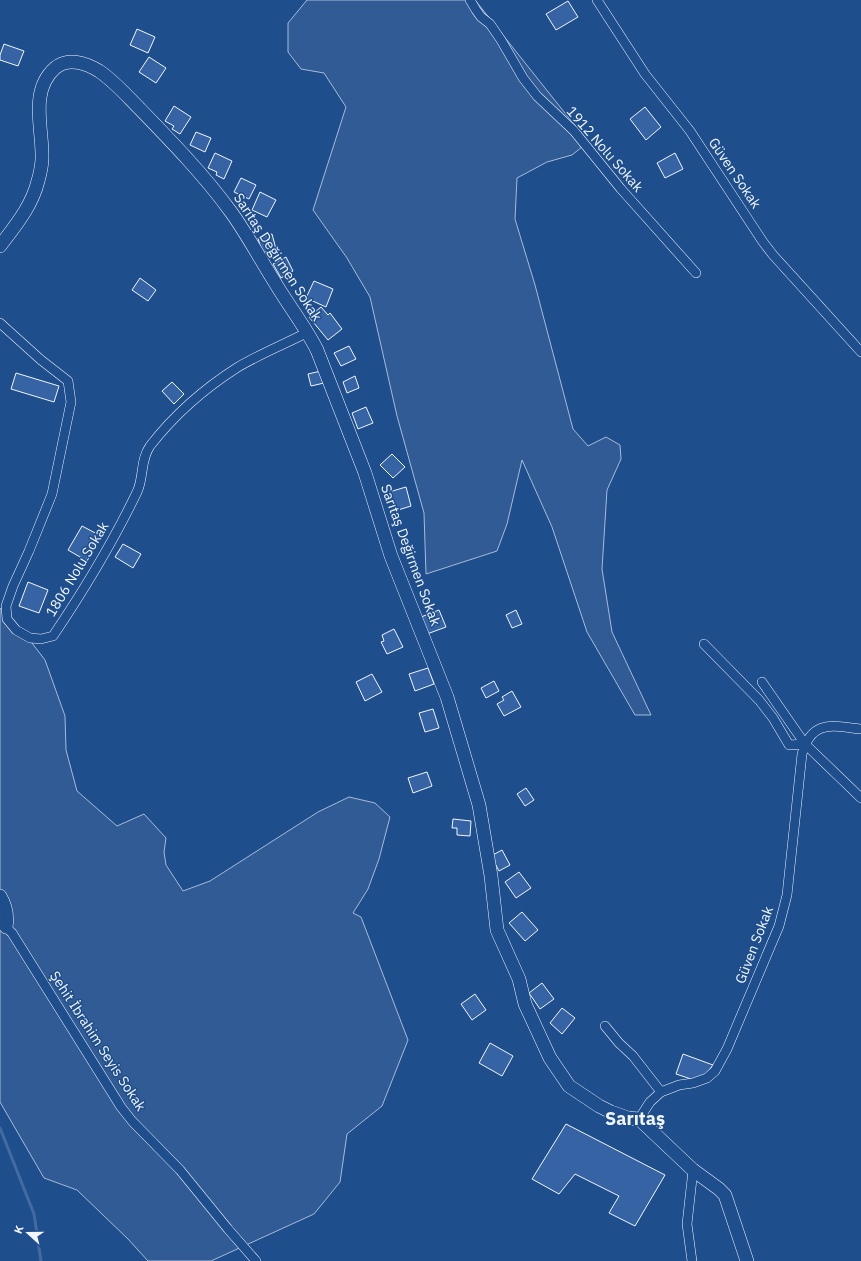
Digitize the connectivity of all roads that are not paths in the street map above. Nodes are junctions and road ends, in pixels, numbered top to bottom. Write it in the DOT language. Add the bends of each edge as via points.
graph roads {
  1 [pos="470,0"];
  2 [pos="597,0"];
  3 [pos="0,246"];
  4 [pos="696,273"];
  5 [pos="0,323"];
  6 [pos="308,332"];
  7 [pos="861,352"];
  8 [pos="704,644"];
  9 [pos="762,682"];
  10 [pos="861,729"];
  11 [pos="805,744"];
  12 [pos="861,798"];
  13 [pos="0,896"];
  14 [pos="3,925"];
  15 [pos="605,1026"];
  16 [pos="661,1092"];
  17 [pos="638,1118"];
  18 [pos="693,1170"];
  19 [pos="256,1261"];
  20 [pos="692,1261"];
  21 [pos="747,1261"];
  1 -- 4 [label="street, 1912 Nolu Sokak" via="490,24 537,96 574,131 621,189"];
  2 -- 7 [label="street, Güven Sokak" via="645,74 690,131 763,242"];
  3 -- 6 [label="street, Sarıtaş Değirmen Sokak" via="22,217 34,196 38,182 42,157 39,106 44,84 56,67 76,61 100,72 116,85 215,190 233,213"];
  5 -- 6 [label="street, 1806 Nolu Sokak" via="68,381 71,402 52,494 6,606 7,619 16,630 30,638 41,639 53,636 125,516 139,488 143,461 150,447 181,412 215,382"];
  6 -- 17 [label="street, Sarıtaş Değirmen Sokak" via="365,473 391,556 447,697 479,806 497,930 519,979 525,1004 550,1058 569,1086 611,1112 628,1118"];
  8 -- 11 [label="street" via="759,700 789,745"];
  9 -- 11 [label="street"];
  10 -- 11 [label="street" via="821,727"];
  11 -- 12 [label="street"];
  11 -- 16 [label="street, Güven Sokak" via="787,894 776,933 727,1050 715,1071 706,1078"];
  13 -- 14 [label="street" via="7,910 8,919"];
  14 -- 19 [label="street, Şehit İbrahim Seyis Sokak" via="16,939 121,1107 180,1170"];
  15 -- 16 [label="street"];
  16 -- 17 [label="street, Güven Sokak"];
  17 -- 18 [label="street"];
  18 -- 20 [label="street" via="686,1224"];
  18 -- 21 [label="street" via="725,1195"];
}
